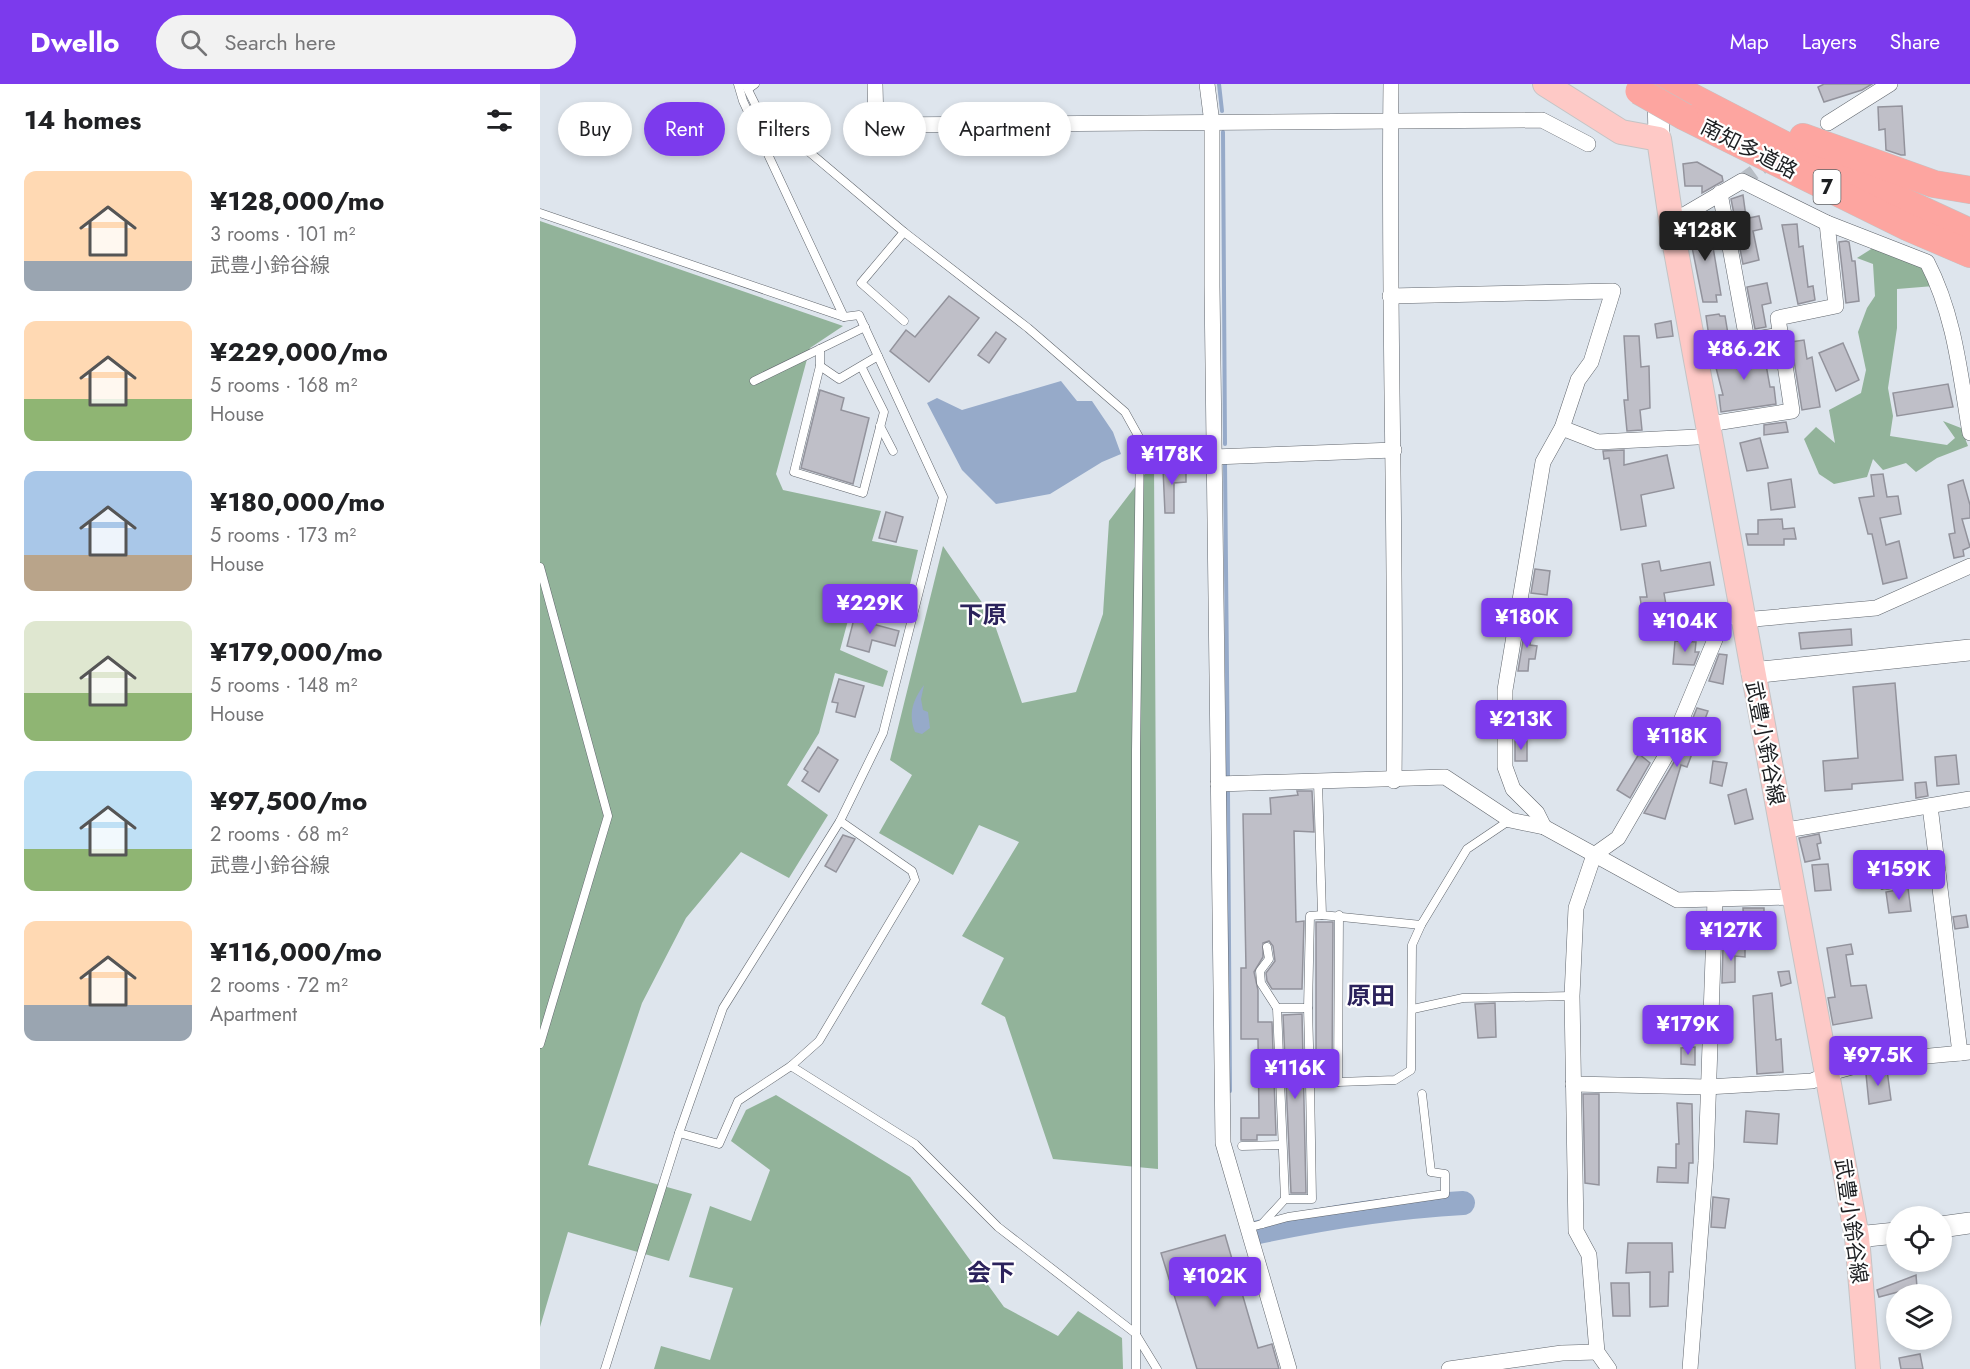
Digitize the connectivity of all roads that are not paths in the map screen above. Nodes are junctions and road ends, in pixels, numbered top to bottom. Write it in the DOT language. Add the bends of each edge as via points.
graph roads {
  1 [pos="738,84"];
  2 [pos="755,84"];
  3 [pos="876,84"];
  4 [pos="1208,84"];
  5 [pos="1391,84"];
  6 [pos="1545,84"];
  7 [pos="1890,84"];
  8 [pos="746,86"];
  9 [pos="1664,93"];
  10 [pos="1391,122"];
  11 [pos="1212,123"];
  12 [pos="1828,123"];
  13 [pos="1659,139"];
  14 [pos="1588,144"];
  15 [pos="1746,148"];
  16 [pos="1970,190"];
  17 [pos="1720,193"];
  18 [pos="540,213"];
  19 [pos="1672,222"];
  20 [pos="1827,223"];
  21 [pos="904,232"];
  22 [pos="1970,232"];
  23 [pos="1970,254"];
  24 [pos="1970,269"];
  25 [pos="1390,296"];
  26 [pos="844,317"];
  27 [pos="904,321"];
  28 [pos="865,327"];
  29 [pos="1781,335"];
  30 [pos="1747,340"];
  31 [pos="820,349"];
  32 [pos="1695,349"];
  33 [pos="878,356"];
  34 [pos="820,366"];
  35 [pos="862,368"];
  36 [pos="754,381"];
  37 [pos="880,426"];
  38 [pos="1562,428"];
  39 [pos="1703,430"];
  40 [pos="1970,434"];
  41 [pos="1394,450"];
  42 [pos="893,451"];
  43 [pos="1214,457"];
  44 [pos="1970,566"];
  45 [pos="540,567"];
  46 [pos="1743,617"];
  47 [pos="1970,650"];
  48 [pos="1752,673"];
  49 [pos="1394,781"];
  50 [pos="1318,782"];
  51 [pos="1218,784"];
  52 [pos="1970,799"];
  53 [pos="1930,806"];
  54 [pos="1510,820"];
  55 [pos="840,821"];
  56 [pos="1544,827"];
  57 [pos="1781,831"];
  58 [pos="1594,855"];
  59 [pos="1938,873"];
  60 [pos="1884,882"];
  61 [pos="1794,897"];
  62 [pos="1715,900"];
  63 [pos="1322,915"];
  64 [pos="1339,915"];
  65 [pos="1421,925"];
  66 [pos="1267,947"];
  67 [pos="1572,996"];
  68 [pos="1277,1008"];
  69 [pos="1308,1008"];
  70 [pos="1413,1009"];
  71 [pos="540,1044"];
  72 [pos="1965,1053"];
  73 [pos="791,1066"];
  74 [pos="1828,1073"];
  75 [pos="1338,1082"];
  76 [pos="1310,1083"];
  77 [pos="1573,1084"];
  78 [pos="1707,1086"];
  79 [pos="1422,1094"];
  80 [pos="679,1133"];
  81 [pos="1282,1145"];
  82 [pos="1242,1146"];
  83 [pos="1285,1199"];
  84 [pos="1970,1223"];
  85 [pos="1952,1225"];
  86 [pos="1254,1226"];
  87 [pos="1886,1234"];
  88 [pos="1857,1237"];
  89 [pos="1135,1333"];
  90 [pos="1597,1352"];
  91 [pos="605,1369"];
  92 [pos="1136,1369"];
  93 [pos="1157,1369"];
  94 [pos="1289,1369"];
  95 [pos="1449,1369"];
  96 [pos="1609,1369"];
  97 [pos="1690,1369"];
  98 [pos="1868,1369"];
  1 -- 26 [label="lane"];
  2 -- 8 [label="lane"];
  3 -- 11 [label="street" via="876,125"];
  4 -- 11 [label="street"];
  5 -- 10 [label="street"];
  6 -- 13 [label="main road" via="1621,132"];
  7 -- 12 [label="street"];
  8 -- 21 [label="lane" via="757,108"];
  9 -- 13 [label="street"];
  9 -- 15 [label="highway, 南知多道路 / 7"];
  9 -- 16 [label="highway" via="1712,98 1784,131 1934,184"];
  9 -- 22 [label="highway, 南知多道路 / 7"];
  10 -- 11 [label="street"];
  10 -- 14 [label="street" via="1542,120"];
  10 -- 25 [label="street"];
  11 -- 43 [label="street"];
  13 -- 19 [label="main road, 武豊小鈴谷線"];
  15 -- 23 [label="highway, 南知多道路 / 7"];
  15 -- 24 [label="highway" via="1774,173"];
  17 -- 19 [label="street"];
  17 -- 20 [label="street" via="1742,181"];
  17 -- 30 [label="street"];
  18 -- 26 [label="lane"];
  19 -- 32 [label="main road, 武豊小鈴谷線"];
  20 -- 29 [label="street" via="1836,306 1778,318"];
  20 -- 40 [label="street" via="1928,262 1943,292"];
  21 -- 27 [label="lane" via="861,283"];
  21 -- 89 [label="lane" via="1028,328 1125,412 1140,439"];
  25 -- 38 [label="street" via="1613,291 1591,362 1578,380"];
  25 -- 41 [label="street"];
  26 -- 28 [label="lane" via="859,315"];
  28 -- 31 [label="lane"];
  28 -- 33 [label="lane"];
  29 -- 30 [label="street"];
  29 -- 39 [label="street" via="1792,411"];
  30 -- 32 [label="street"];
  31 -- 34 [label="lane"];
  31 -- 36 [label="lane"];
  32 -- 39 [label="main road, 武豊小鈴谷線"];
  33 -- 35 [label="lane"];
  33 -- 55 [label="lane" via="943,497 884,733"];
  34 -- 35 [label="lane" via="839,379"];
  34 -- 37 [label="lane" via="794,472 863,493"];
  35 -- 37 [label="lane" via="884,412"];
  37 -- 42 [label="lane"];
  38 -- 39 [label="street" via="1598,442"];
  38 -- 56 [label="street" via="1544,462 1505,690 1505,767 1513,789 1537,813"];
  39 -- 46 [label="main road, 武豊小鈴谷線"];
  41 -- 43 [label="street"];
  41 -- 49 [label="street"];
  43 -- 51 [label="street"];
  44 -- 46 [label="street" via="1876,608"];
  45 -- 71 [label="lane" via="608,816"];
  46 -- 48 [label="main road, 武豊小鈴谷線"];
  46 -- 58 [label="street" via="1724,618 1668,752 1618,838"];
  47 -- 48 [label="street"];
  48 -- 57 [label="main road, 武豊小鈴谷線"];
  49 -- 50 [label="street"];
  49 -- 54 [label="street" via="1445,777"];
  50 -- 51 [label="street"];
  50 -- 63 [label="lane"];
  51 -- 86 [label="street" via="1223,1143"];
  52 -- 53 [label="street"];
  53 -- 57 [label="street"];
  53 -- 59 [label="street"];
  54 -- 56 [label="street"];
  54 -- 65 [label="lane" via="1467,849"];
  55 -- 73 [label="lane" via="912,871 915,880 819,1041"];
  55 -- 80 [label="lane" via="723,1008"];
  56 -- 58 [label="street"];
  57 -- 61 [label="main road, 武豊小鈴谷線"];
  58 -- 62 [label="street" via="1677,900"];
  58 -- 67 [label="street" via="1576,908"];
  59 -- 60 [label="street"];
  59 -- 72 [label="street"];
  61 -- 62 [label="street"];
  61 -- 74 [label="main road, 武豊小鈴谷線"];
  62 -- 78 [label="street"];
  63 -- 64 [label="lane"];
  63 -- 69 [label="lane" via="1310,916"];
  64 -- 65 [label="lane"];
  64 -- 75 [label="lane"];
  65 -- 70 [label="lane" via="1412,945"];
  66 -- 68 [label="lane" via="1269,959 1260,970 1261,983"];
  67 -- 70 [label="lane" via="1463,998"];
  67 -- 77 [label="street"];
  68 -- 69 [label="lane"];
  68 -- 81 [label="lane"];
  69 -- 76 [label="lane"];
  70 -- 75 [label="lane" via="1411,1070 1395,1080"];
  72 -- 74 [label="street"];
  73 -- 80 [label="lane" via="738,1101 719,1144"];
  73 -- 89 [label="lane" via="915,1144 998,1227"];
  74 -- 78 [label="street" via="1812,1081"];
  74 -- 88 [label="main road, 武豊小鈴谷線"];
  75 -- 76 [label="lane"];
  76 -- 83 [label="lane" via="1312,1199"];
  77 -- 78 [label="street"];
  77 -- 90 [label="street" via="1576,1232 1589,1255"];
  78 -- 97 [label="street" via="1706,1161"];
  79 -- 86 [label="lane" via="1431,1172 1445,1174 1445,1194 1288,1217"];
  80 -- 91 [label="lane"];
  81 -- 82 [label="lane"];
  81 -- 83 [label="lane"];
  83 -- 86 [label="lane"];
  84 -- 85 [label="street"];
  86 -- 94 [label="street"];
  87 -- 88 [label="street"];
  88 -- 98 [label="main road, 武豊小鈴谷線"];
  89 -- 92 [label="lane"];
  89 -- 93 [label="lane"];
  90 -- 95 [label="street" via="1562,1353"];
  90 -- 96 [label="street"];
}
